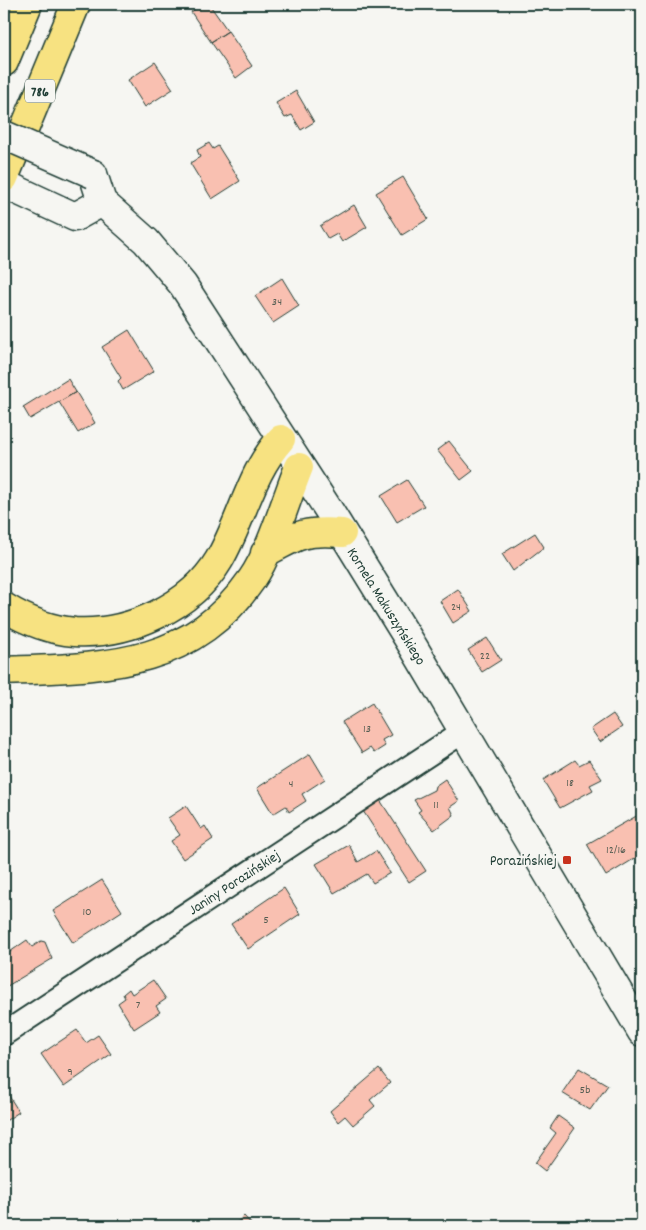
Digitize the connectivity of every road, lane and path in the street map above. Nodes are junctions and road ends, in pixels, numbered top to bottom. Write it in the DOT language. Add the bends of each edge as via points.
graph roads {
  1 [pos="28,4"];
  2 [pos="76,4"];
  3 [pos="4,62"];
  4 [pos="4,135"];
  5 [pos="4,178"];
  6 [pos="4,184"];
  7 [pos="102,202"];
  8 [pos="281,439"];
  9 [pos="299,467"];
  10 [pos="342,533"];
  11 [pos="266,553"];
  12 [pos="4,607"];
  13 [pos="4,671"];
  14 [pos="464,731"];
  15 [pos="642,1032"];
  16 [pos="4,1034"];
  1 -- 3 [label="main road"];
  2 -- 5 [label="main road, 786"];
  4 -- 7 [label="street, Kornela Makuszyńskiego, bridge" via="92,174"];
  6 -- 7 [label="street" via="75,217"];
  7 -- 8 [label="street, Kornela Makuszyńskiego" via="146,241 183,285"];
  8 -- 9 [label="street, Kornela Makuszyńskiego"];
  8 -- 12 [label="main road" via="267,455 218,562 197,587 170,607 125,627 75,632 29,622"];
  9 -- 10 [label="street, Kornela Makuszyńskiego"];
  9 -- 11 [label="main road"];
  10 -- 11 [label="main road" via="319,531 300,534"];
  10 -- 14 [label="street, Kornela Makuszyńskiego"];
  11 -- 13 [label="main road" via="253,578 230,606 202,631 172,648 139,659 88,667"];
  14 -- 15 [label="street, Kornela Makuszyńskiego"];
  14 -- 16 [label="street, Janiny Porazińskiej"];
}
